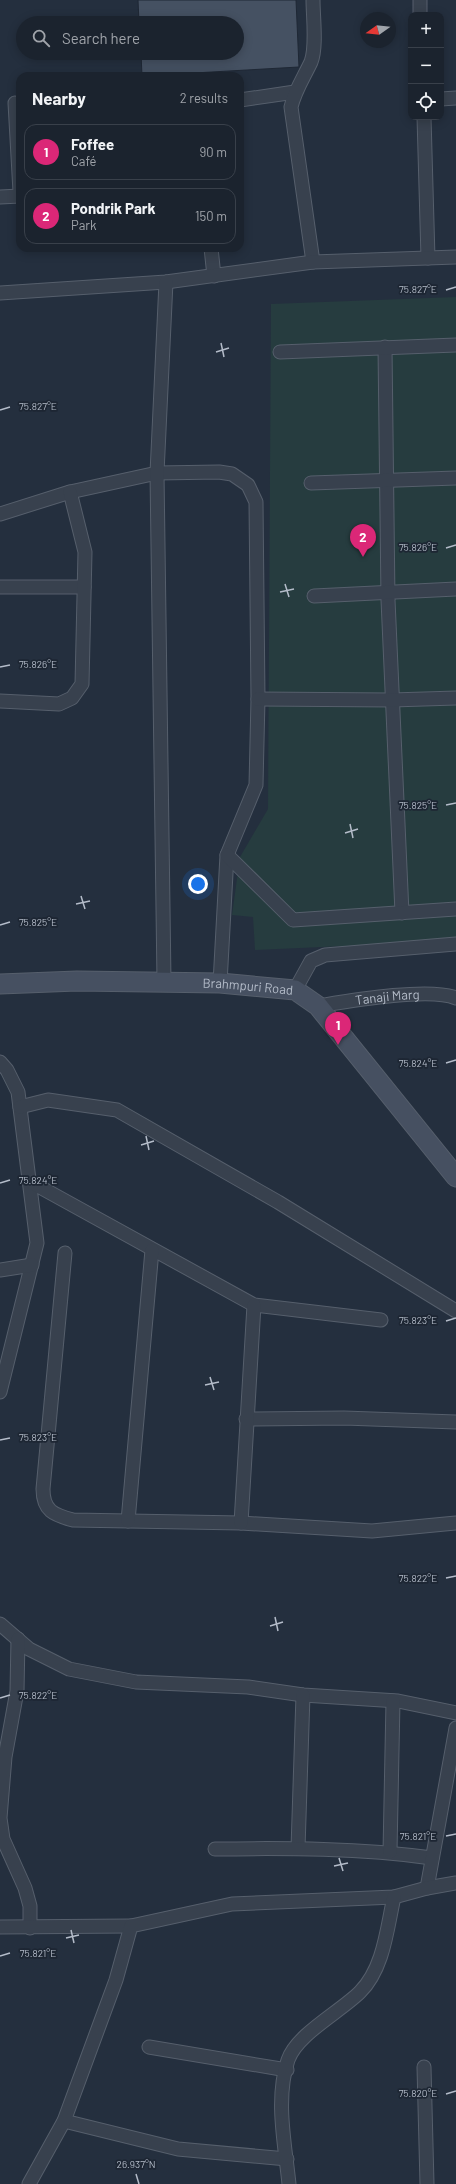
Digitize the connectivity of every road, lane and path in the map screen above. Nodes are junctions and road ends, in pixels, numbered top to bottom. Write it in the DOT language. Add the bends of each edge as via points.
graph roads {
  1 [pos="313,0"];
  2 [pos="420,0"];
  3 [pos="420,12"];
  4 [pos="295,92"];
  5 [pos="444,98"];
  6 [pos="456,98"];
  7 [pos="244,99"];
  8 [pos="15,103"];
  9 [pos="424,120"];
  10 [pos="16,121"];
  11 [pos="16,196"];
  12 [pos="0,197"];
  13 [pos="211,252"];
  14 [pos="456,257"];
  15 [pos="428,258"];
  16 [pos="313,262"];
  17 [pos="214,276"];
  18 [pos="166,282"];
  19 [pos="0,293"];
  20 [pos="456,345"];
  21 [pos="385,347"];
  22 [pos="280,352"];
  23 [pos="157,473"];
  24 [pos="456,478"];
  25 [pos="387,481"];
  26 [pos="311,483"];
  27 [pos="70,492"];
  28 [pos="0,514"];
  29 [pos="0,587"];
  30 [pos="84,587"];
  31 [pos="456,589"];
  32 [pos="388,594"];
  33 [pos="314,596"];
  34 [pos="456,698"];
  35 [pos="258,699"];
  36 [pos="392,700"];
  37 [pos="0,701"];
  38 [pos="227,855"];
  39 [pos="456,909"];
  40 [pos="402,913"];
  41 [pos="456,944"];
  42 [pos="164,981"];
  43 [pos="220,983"];
  44 [pos="0,984"];
  45 [pos="294,990"];
  46 [pos="456,998"];
  47 [pos="318,1006"];
  48 [pos="0,1062"];
  49 [pos="20,1107"];
  50 [pos="456,1177"];
  51 [pos="29,1180"];
  52 [pos="152,1250"];
  53 [pos="65,1253"];
  54 [pos="32,1265"];
  55 [pos="0,1270"];
  56 [pos="254,1305"];
  57 [pos="456,1310"];
  58 [pos="381,1320"];
  59 [pos="0,1392"];
  60 [pos="246,1419"];
  61 [pos="456,1422"];
  62 [pos="128,1521"];
  63 [pos="240,1522"];
  64 [pos="456,1523"];
  65 [pos="0,1624"];
  66 [pos="18,1639"];
  67 [pos="302,1695"];
  68 [pos="393,1700"];
  69 [pos="456,1713"];
  70 [pos="456,1728"];
  71 [pos="298,1848"];
  72 [pos="215,1849"];
  73 [pos="390,1852"];
  74 [pos="432,1858"];
  75 [pos="456,1883"];
  76 [pos="427,1888"];
  77 [pos="394,1896"];
  78 [pos="132,1926"];
  79 [pos="0,1927"];
  80 [pos="30,1928"];
  81 [pos="149,2047"];
  82 [pos="424,2067"];
  83 [pos="287,2070"];
  84 [pos="64,2121"];
  85 [pos="286,2159"];
  86 [pos="29,2184"];
  87 [pos="289,2184"];
  88 [pos="427,2184"];
  1 -- 4 [label="street" via="311,61"];
  2 -- 3 [label="street"];
  4 -- 7 [label="street"];
  4 -- 16 [label="street" via="291,107"];
  5 -- 6 [label="street"];
  8 -- 10 [label="street"];
  9 -- 15 [label="street"];
  11 -- 12 [label="street"];
  13 -- 17 [label="street"];
  14 -- 15 [label="street"];
  15 -- 16 [label="street"];
  16 -- 17 [label="street"];
  17 -- 18 [label="street"];
  18 -- 19 [label="street"];
  18 -- 23 [label="street"];
  20 -- 21 [label="street"];
  21 -- 22 [label="street"];
  21 -- 25 [label="street"];
  23 -- 27 [label="street"];
  23 -- 35 [label="street" via="232,474 248,485 256,502"];
  23 -- 42 [label="street"];
  24 -- 25 [label="street"];
  25 -- 26 [label="street"];
  25 -- 32 [label="street"];
  27 -- 28 [label="street"];
  27 -- 30 [label="street" via="85,552"];
  29 -- 30 [label="street"];
  30 -- 37 [label="street" via="82,684 72,698 59,704"];
  31 -- 32 [label="street"];
  32 -- 33 [label="street"];
  32 -- 36 [label="street"];
  34 -- 36 [label="street"];
  35 -- 36 [label="street"];
  35 -- 38 [label="street" via="256,785"];
  36 -- 40 [label="street"];
  38 -- 40 [label="street" via="293,920"];
  38 -- 43 [label="street"];
  39 -- 40 [label="street"];
  41 -- 45 [label="street" via="326,955 311,961"];
  42 -- 43 [label="street, Brahmpuri Road"];
  42 -- 44 [label="street, Brahmpuri Road" via="77,980"];
  43 -- 45 [label="street, Brahmpuri Road"];
  45 -- 47 [label="street, Brahmpuri Road"];
  46 -- 47 [label="street, Tanaji Marg" via="432,994 357,999"];
  47 -- 50 [label="street, Brahmpuri Road"];
  48 -- 49 [label="street" via="18,1092"];
  49 -- 51 [label="street"];
  49 -- 57 [label="street" via="48,1100 117,1110 278,1202"];
  51 -- 52 [label="street"];
  51 -- 54 [label="street" via="37,1243"];
  52 -- 56 [label="street"];
  52 -- 62 [label="street"];
  53 -- 62 [label="street" via="43,1500 55,1515 73,1520"];
  54 -- 55 [label="street"];
  54 -- 59 [label="street"];
  56 -- 58 [label="street"];
  56 -- 60 [label="street"];
  60 -- 61 [label="street" via="344,1418"];
  60 -- 63 [label="street"];
  62 -- 63 [label="street"];
  63 -- 64 [label="street" via="372,1531"];
  65 -- 66 [label="street"];
  66 -- 67 [label="street" via="29,1649 69,1669 129,1681 248,1687"];
  66 -- 80 [label="street" via="17,1692 5,1757 0,1818 3,1840 25,1888 30,1906"];
  67 -- 68 [label="street"];
  67 -- 71 [label="street"];
  68 -- 69 [label="street"];
  68 -- 73 [label="street"];
  70 -- 74 [label="street"];
  71 -- 72 [label="street"];
  71 -- 73 [label="street"];
  73 -- 74 [label="street"];
  74 -- 76 [label="street"];
  75 -- 76 [label="street"];
  76 -- 77 [label="street"];
  77 -- 78 [label="street" via="232,1904"];
  77 -- 83 [label="street" via="379,1964 361,1992 302,2039 288,2060"];
  78 -- 80 [label="street"];
  78 -- 84 [label="street" via="116,1980"];
  79 -- 80 [label="street"];
  81 -- 83 [label="street"];
  82 -- 88 [label="street"];
  83 -- 85 [label="street" via="282,2098"];
  84 -- 85 [label="street" via="178,2148"];
  84 -- 86 [label="street"];
  85 -- 87 [label="street"];
}
